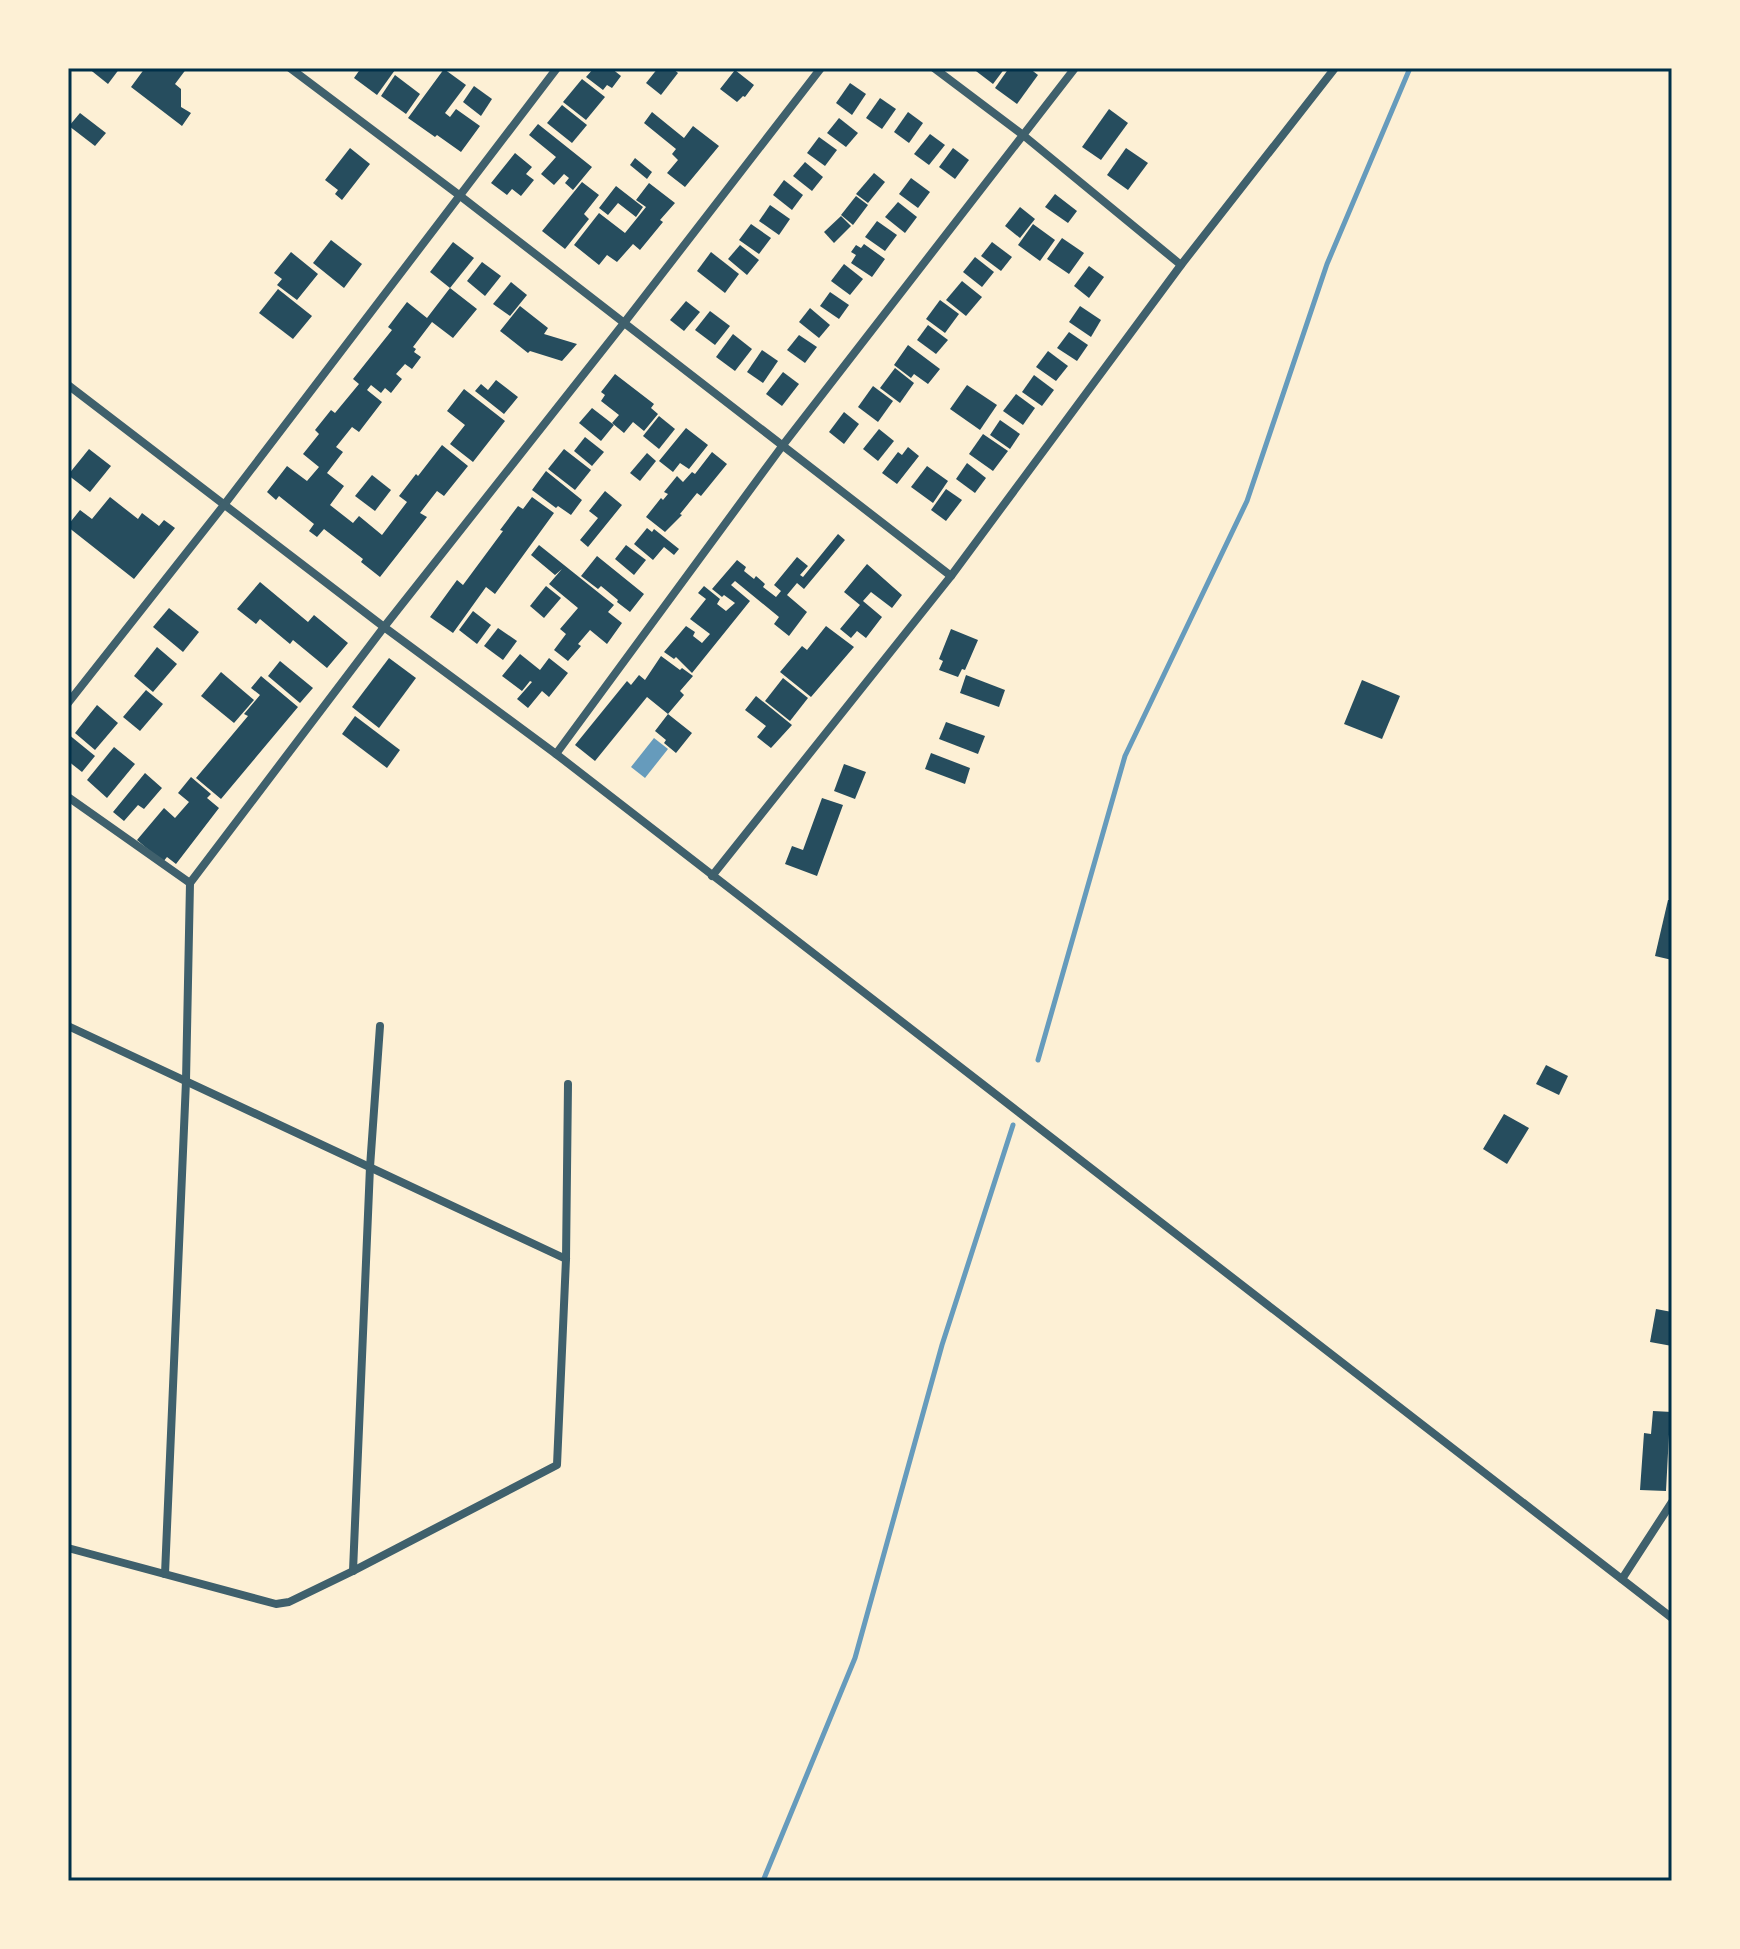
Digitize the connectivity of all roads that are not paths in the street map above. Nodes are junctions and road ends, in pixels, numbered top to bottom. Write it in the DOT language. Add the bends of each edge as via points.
graph roads {
  1 [pos="557,68"];
  2 [pos="821,68"];
  3 [pos="934,68"];
  4 [pos="1075,68"];
  5 [pos="1335,68"];
  6 [pos="294,69"];
  7 [pos="1023,135"];
  8 [pos="459,195"];
  9 [pos="1181,265"];
  10 [pos="624,323"];
  11 [pos="68,385"];
  12 [pos="783,445"];
  13 [pos="224,505"];
  14 [pos="951,576"];
  15 [pos="384,627"];
  16 [pos="68,703"];
  17 [pos="556,754"];
  18 [pos="68,797"];
  19 [pos="712,876"];
  20 [pos="190,883"];
  21 [pos="68,1026"];
  22 [pos="380,1026"];
  23 [pos="186,1081"];
  24 [pos="568,1084"];
  25 [pos="370,1167"];
  26 [pos="566,1259"];
  27 [pos="1672,1502"];
  28 [pos="68,1548"];
  29 [pos="353,1571"];
  30 [pos="165,1574"];
  31 [pos="1622,1579"];
  32 [pos="1672,1618"];
  1 -- 8 [label="street"];
  2 -- 10 [label="street"];
  3 -- 7 [label="street"];
  4 -- 7 [label="street"];
  5 -- 9 [label="street"];
  6 -- 8 [label="street"];
  7 -- 9 [label="street"];
  7 -- 12 [label="street"];
  8 -- 10 [label="street"];
  8 -- 13 [label="street"];
  9 -- 14 [label="street"];
  10 -- 12 [label="street"];
  10 -- 15 [label="street"];
  11 -- 13 [label="street"];
  12 -- 14 [label="street"];
  12 -- 17 [label="street"];
  13 -- 15 [label="street"];
  13 -- 16 [label="street"];
  14 -- 19 [label="street"];
  15 -- 17 [label="street"];
  15 -- 20 [label="street"];
  17 -- 19 [label="street"];
  18 -- 20 [label="street"];
  19 -- 31 [label="street"];
  20 -- 23 [label="street"];
  21 -- 23 [label="street"];
  22 -- 25 [label="street"];
  23 -- 25 [label="street"];
  23 -- 30 [label="street"];
  24 -- 26 [label="street"];
  25 -- 26 [label="street"];
  25 -- 29 [label="street"];
  26 -- 29 [label="street" via="557,1465"];
  27 -- 31 [label="street"];
  28 -- 30 [label="street"];
  29 -- 30 [label="street" via="276,1604"];
  31 -- 32 [label="street"];
}
